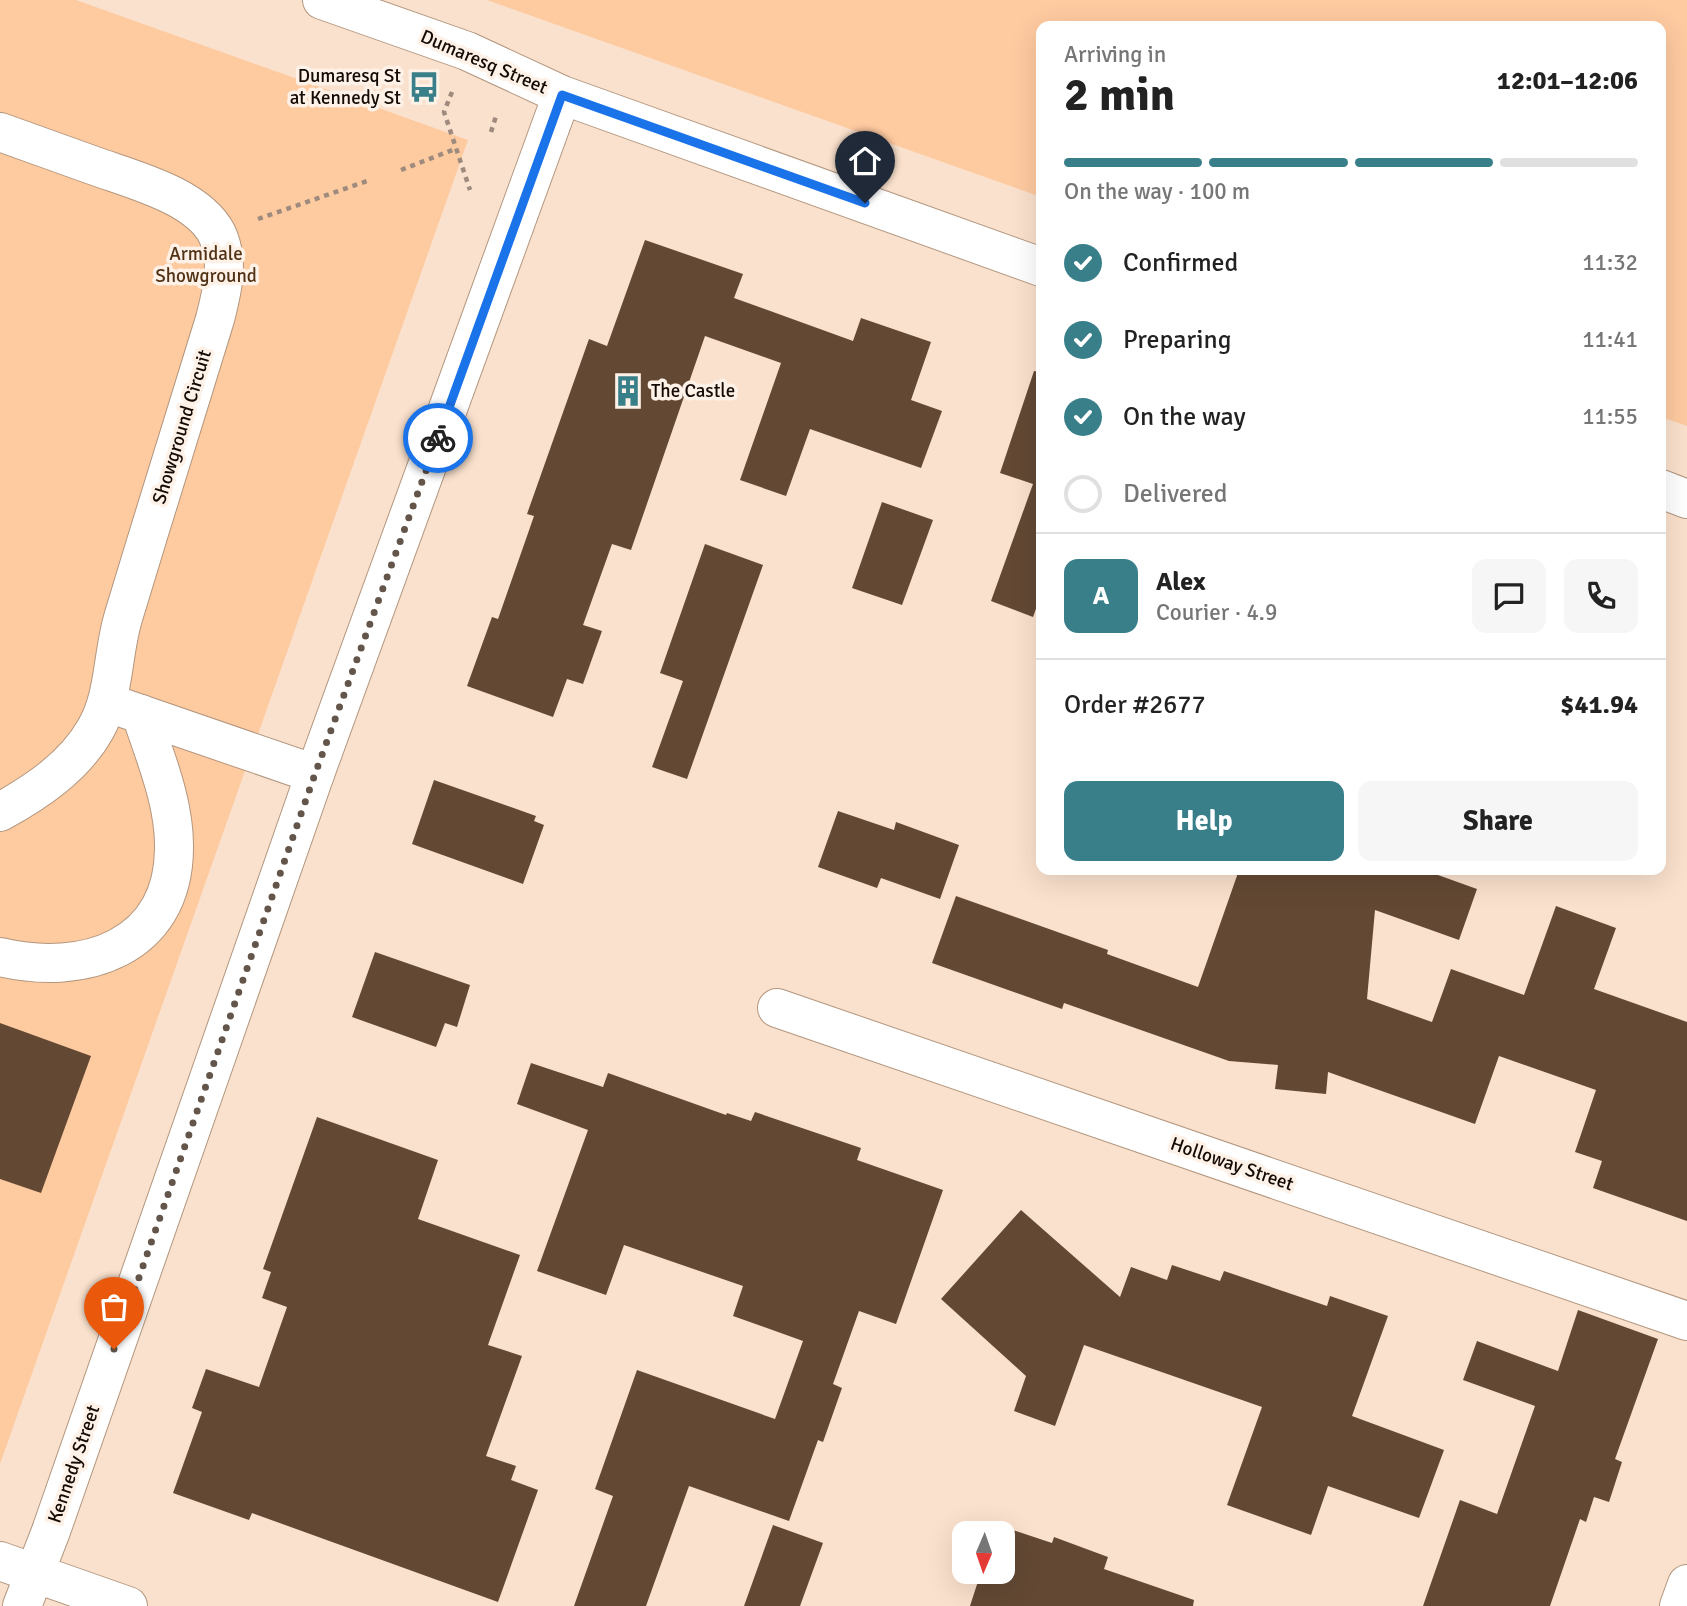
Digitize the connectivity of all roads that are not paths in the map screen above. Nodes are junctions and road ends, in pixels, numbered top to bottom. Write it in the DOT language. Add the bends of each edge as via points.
graph roads {
  1 [pos="322,0"];
  2 [pos="562,95"];
  3 [pos="0,132"];
  4 [pos="1036,265"];
  5 [pos="1666,491"];
  6 [pos="1687,499"];
  7 [pos="124,708"];
  8 [pos="315,774"];
  9 [pos="0,812"];
  10 [pos="0,957"];
  11 [pos="777,1008"];
  12 [pos="1687,1321"];
  13 [pos="19,1580"];
  14 [pos="1687,1584"];
  15 [pos="128,1606"];
  16 [pos="1679,1606"];
  1 -- 2 [label="street, Dumaresq Street" via="467,51"];
  2 -- 4 [label="street, Dumaresq Street"];
  2 -- 8 [label="street, Kennedy Street"];
  3 -- 7 [label="street, Showground Circuit" via="183,202 216,233 224,263 221,298 122,622"];
  5 -- 6 [label="street"];
  7 -- 8 [label="street"];
  7 -- 9 [label="street, Showground Circuit" via="96,730 76,758"];
  7 -- 10 [label="street" via="160,772 170,813 174,859 165,900 133,939 99,956 55,965"];
  8 -- 13 [label="street, Kennedy Street"];
  11 -- 12 [label="street, Holloway Street"];
  13 -- 15 [label="street"];
  14 -- 16 [label="street"];
}
